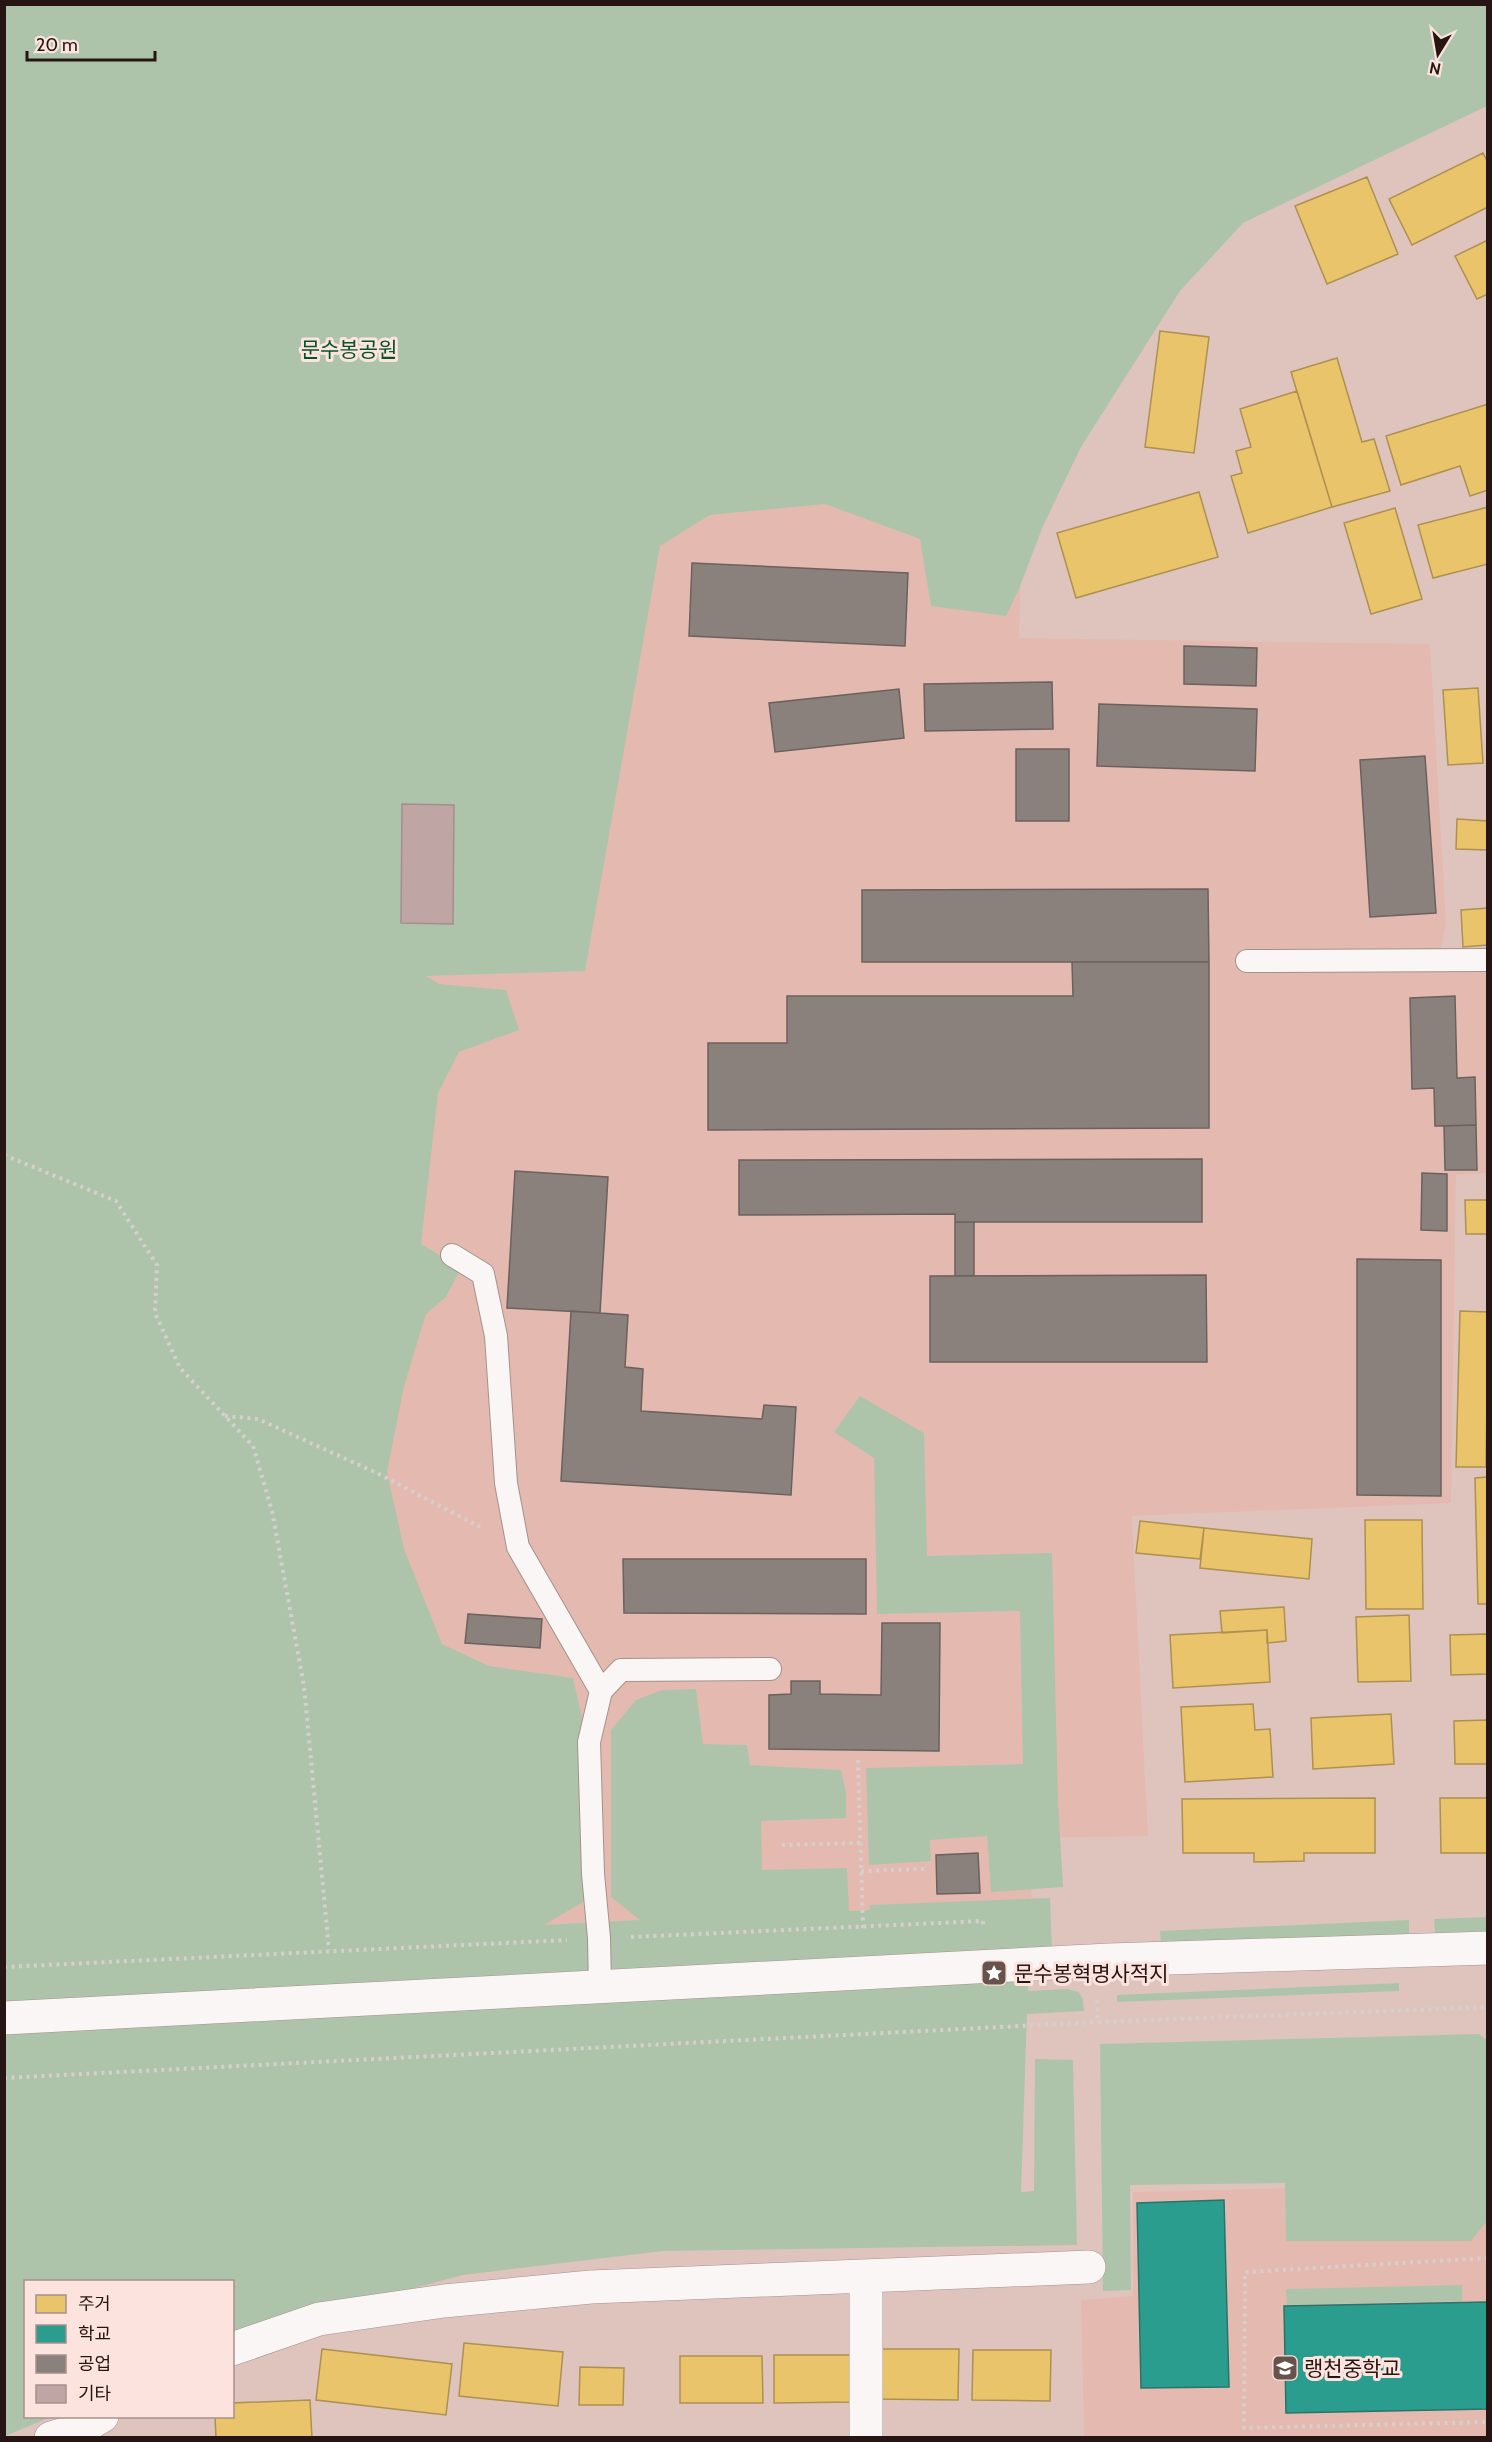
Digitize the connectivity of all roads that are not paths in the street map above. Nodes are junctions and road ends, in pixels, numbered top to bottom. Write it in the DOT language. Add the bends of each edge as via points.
graph roads {
  1 [pos="1488,960"];
  2 [pos="1247,961"];
  3 [pos="452,1255"];
  4 [pos="770,1669"];
  5 [pos="601,1691"];
  6 [pos="1488,1948"];
  7 [pos="600,1987"];
  8 [pos="4,2018"];
  9 [pos="1089,2267"];
  10 [pos="866,2276"];
  11 [pos="234,2348"];
  12 [pos="99,2418"];
  13 [pos="51,2438"];
  14 [pos="866,2438"];
  1 -- 2 [label="lane"];
  3 -- 5 [label="lane" via="483,1274 496,1336 506,1483 518,1547"];
  4 -- 5 [label="lane" via="621,1670"];
  5 -- 7 [label="lane" via="589,1742"];
  6 -- 7 [label="street" via="1109,1959"];
  7 -- 8 [label="street"];
  9 -- 10 [label="street"];
  10 -- 11 [label="street" via="591,2287 444,2301 319,2319"];
  10 -- 14 [label="street"];
  12 -- 13 [label="street" via="78,2430"];
}
